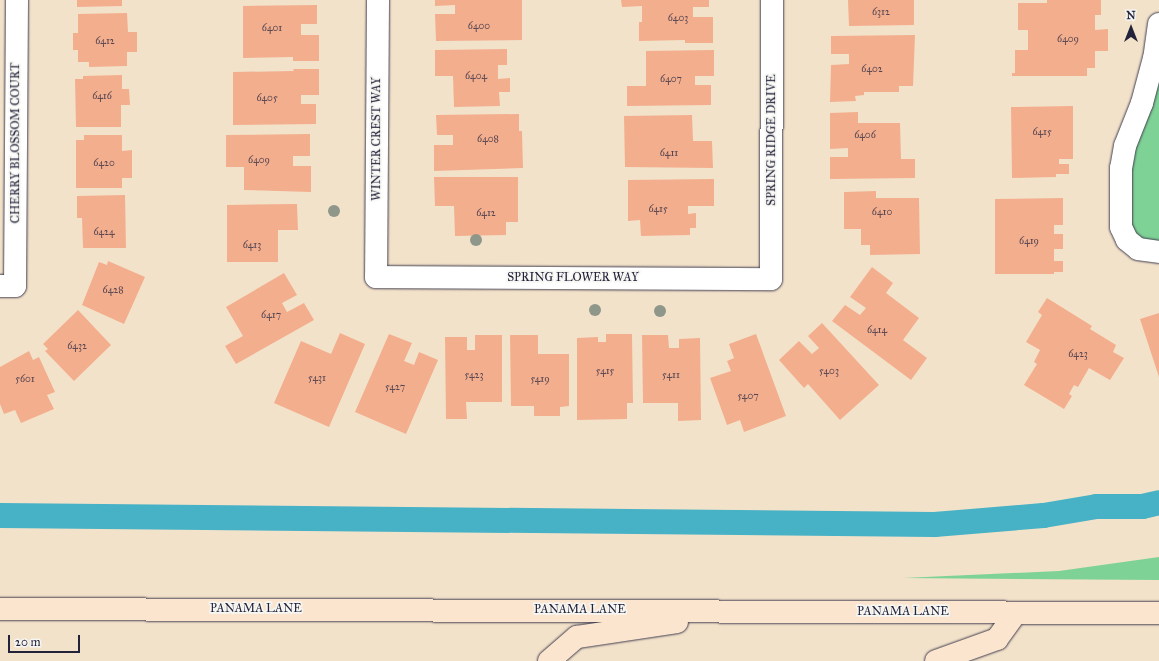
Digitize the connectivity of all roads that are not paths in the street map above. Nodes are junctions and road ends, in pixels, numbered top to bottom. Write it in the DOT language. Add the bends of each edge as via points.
graph roads {
  1 [pos="17,0"];
  2 [pos="378,0"];
  3 [pos="772,0"];
  4 [pos="1159,24"];
  5 [pos="1159,252"];
  6 [pos="376,277"];
  7 [pos="771,280"];
  8 [pos="8,286"];
  9 [pos="0,609"];
  10 [pos="743,612"];
  11 [pos="1016,613"];
  12 [pos="1159,613"];
  13 [pos="549,661"];
  14 [pos="936,661"];
  1 -- 8 [label="street, CHERRY BLOSSOM COURT"];
  2 -- 6 [label="street, WINTER CREST WAY"];
  3 -- 7 [label="street, SPRING RIDGE DRIVE"];
  4 -- 5 [label="street" via="1154,58 1142,103 1124,146 1121,168 1121,227 1128,240 1138,249"];
  6 -- 7 [label="street, SPRING FLOWER WAY"];
  9 -- 10 [label="main road, PANAMA LANE"];
  10 -- 11 [label="main road, PANAMA LANE"];
  10 -- 13 [label="main road" via="577,637"];
  11 -- 12 [label="main road, PANAMA LANE"];
  11 -- 14 [label="main road" via="997,639"];
}
